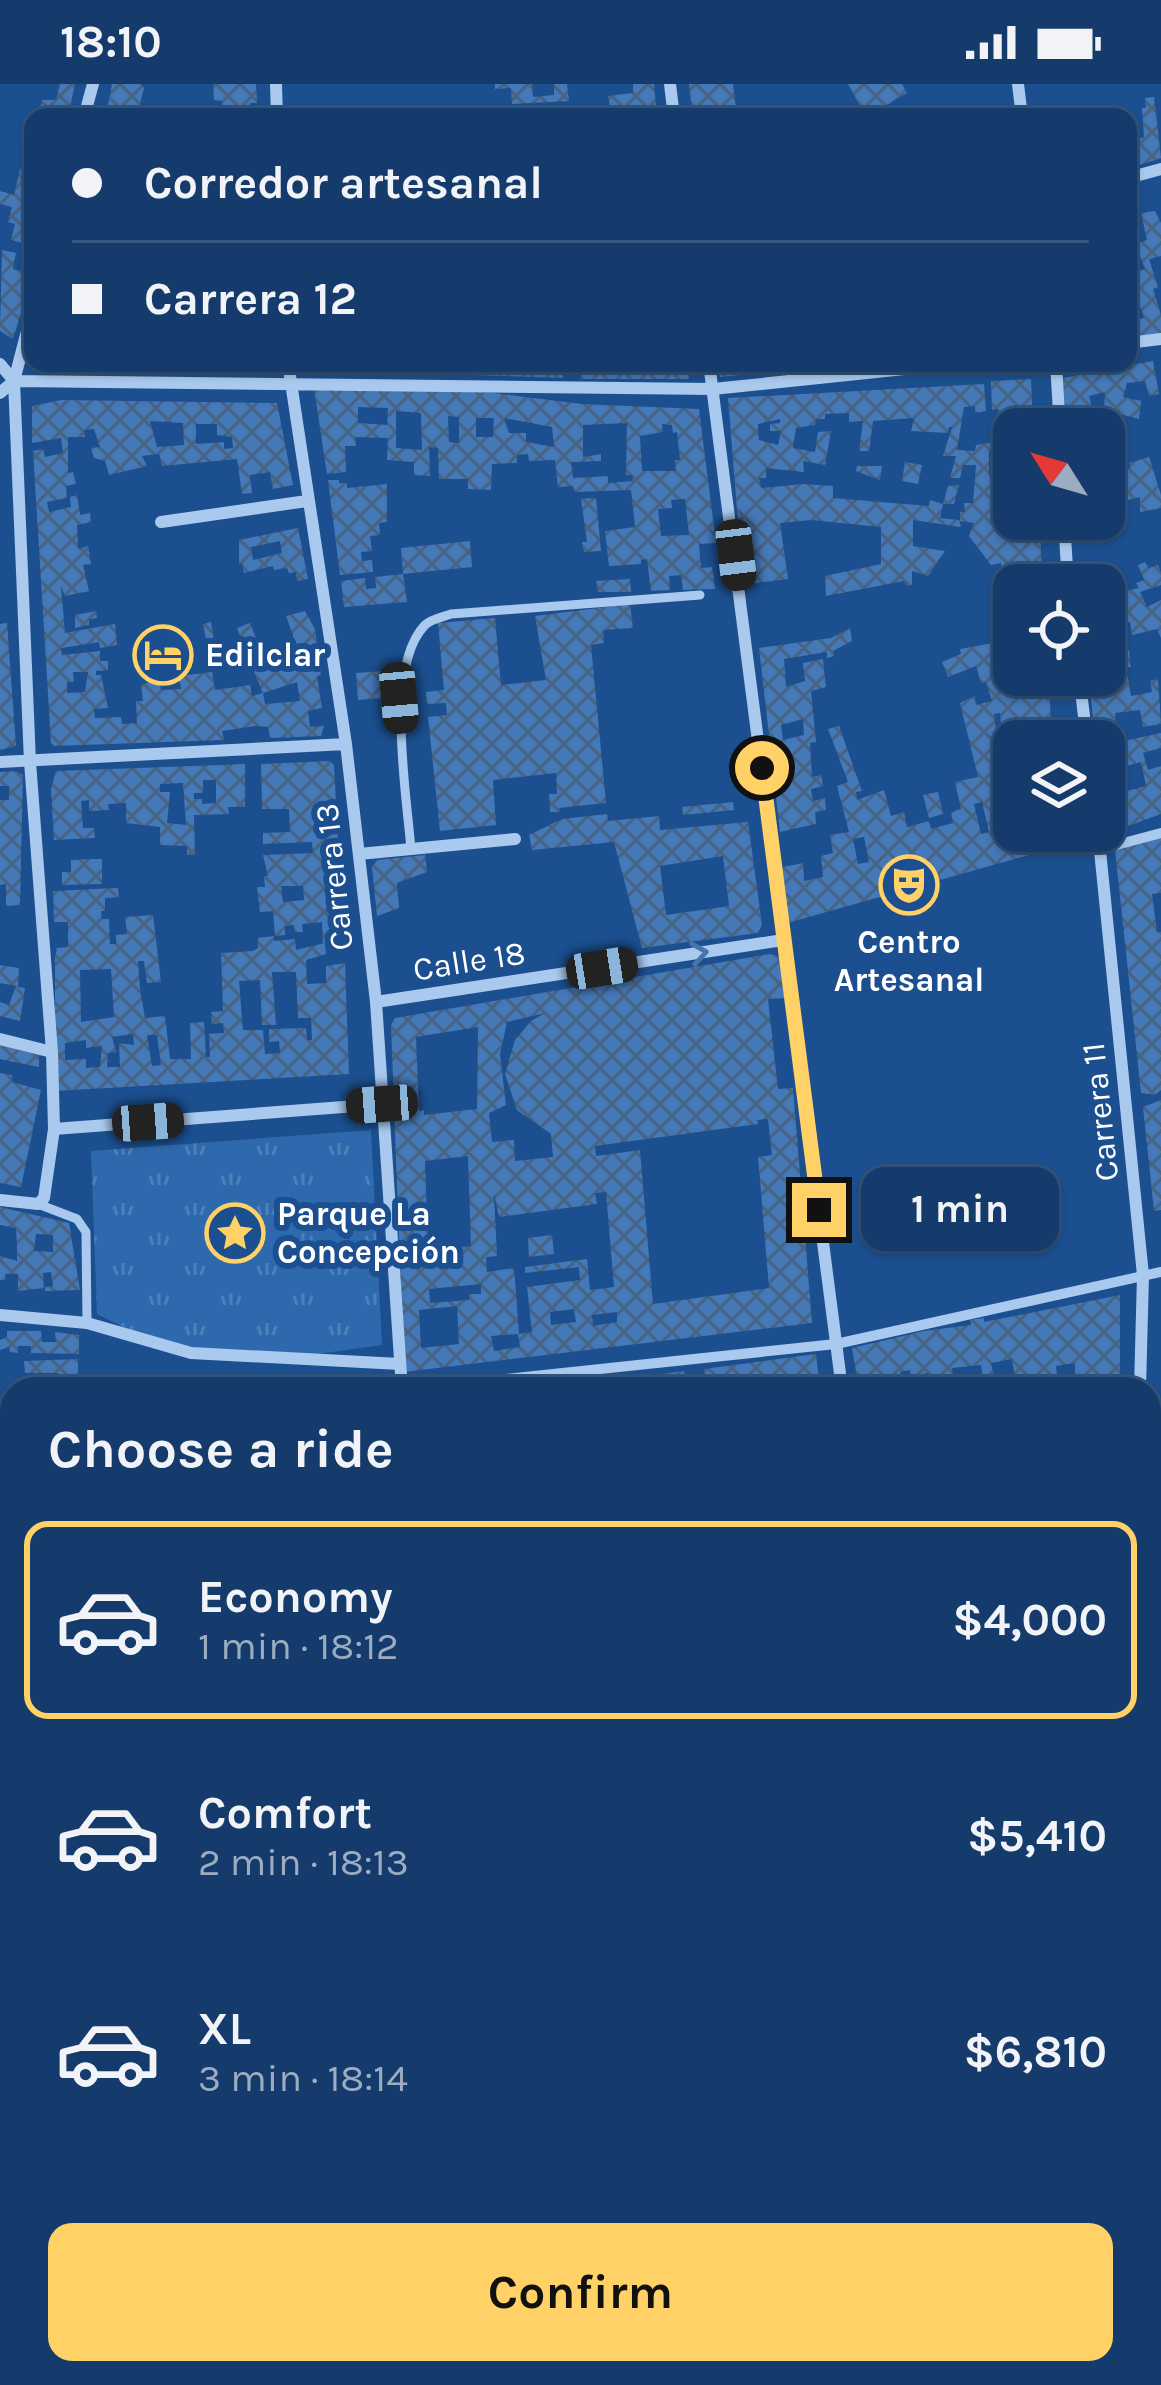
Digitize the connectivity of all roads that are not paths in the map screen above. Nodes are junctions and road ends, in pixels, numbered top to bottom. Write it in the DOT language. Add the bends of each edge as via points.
graph roads {
  1 [pos="24,343"];
  2 [pos="0,364"];
  3 [pos="288,372"];
  4 [pos="710,372"];
  5 [pos="876,372"];
  6 [pos="1057,372"];
  7 [pos="14,381"];
  8 [pos="289,383"];
  9 [pos="713,389"];
  10 [pos="0,393"];
  11 [pos="1059,408"];
  12 [pos="307,501"];
  13 [pos="161,522"];
  14 [pos="700,595"];
  15 [pos="346,744"];
  16 [pos="0,762"];
  17 [pos="30,762"];
  18 [pos="1161,832"];
  19 [pos="515,839"];
  20 [pos="1125,842"];
  21 [pos="411,850"];
  22 [pos="1101,852"];
  23 [pos="359,854"];
  24 [pos="783,940"];
  25 [pos="376,1002"];
  26 [pos="0,1039"];
  27 [pos="52,1052"];
  28 [pos="382,1104"];
  29 [pos="54,1129"];
  30 [pos="0,1200"];
  31 [pos="38,1204"];
  32 [pos="1161,1272"];
  33 [pos="1143,1275"];
  34 [pos="0,1315"];
  35 [pos="87,1323"];
  36 [pos="836,1344"];
  37 [pos="400,1364"];
  38 [pos="401,1377"];
  39 [pos="524,1377"];
  40 [pos="840,1377"];
  41 [pos="1140,1377"];
  1 -- 7 [label="street"];
  2 -- 7 [label="street"];
  3 -- 8 [label="street, Carrera 13"];
  4 -- 9 [label="street"];
  5 -- 9 [label="street"];
  6 -- 11 [label="street"];
  7 -- 8 [label="street"];
  7 -- 10 [label="street"];
  7 -- 17 [label="street"];
  8 -- 9 [label="street"];
  8 -- 12 [label="street, Carrera 13"];
  9 -- 24 [label="street"];
  12 -- 13 [label="street"];
  12 -- 15 [label="street, Carrera 13"];
  14 -- 21 [label="lane" via="451,614 427,623 399,698"];
  15 -- 17 [label="street"];
  15 -- 23 [label="street, Carrera 13"];
  16 -- 17 [label="street"];
  17 -- 27 [label="street"];
  18 -- 20 [label="street"];
  19 -- 21 [label="street"];
  21 -- 23 [label="street"];
  22 -- 33 [label="street, Carrera 11"];
  23 -- 25 [label="street, Carrera 13"];
  25 -- 24 [label="street, Calle 18, one-way"];
  24 -- 36 [label="street"];
  25 -- 28 [label="street, Carrera 13"];
  26 -- 27 [label="street"];
  27 -- 29 [label="street"];
  28 -- 29 [label="street"];
  28 -- 37 [label="street, Carrera 13"];
  29 -- 31 [label="street"];
  30 -- 31 [label="street"];
  31 -- 35 [label="lane" via="76,1219 86,1232"];
  32 -- 33 [label="street"];
  33 -- 36 [label="street"];
  33 -- 41 [label="street, Carrera 11"];
  34 -- 35 [label="street"];
  35 -- 37 [label="street" via="191,1353"];
  36 -- 39 [label="street"];
  36 -- 40 [label="street"];
  37 -- 38 [label="street, Carrera 13"];
}
